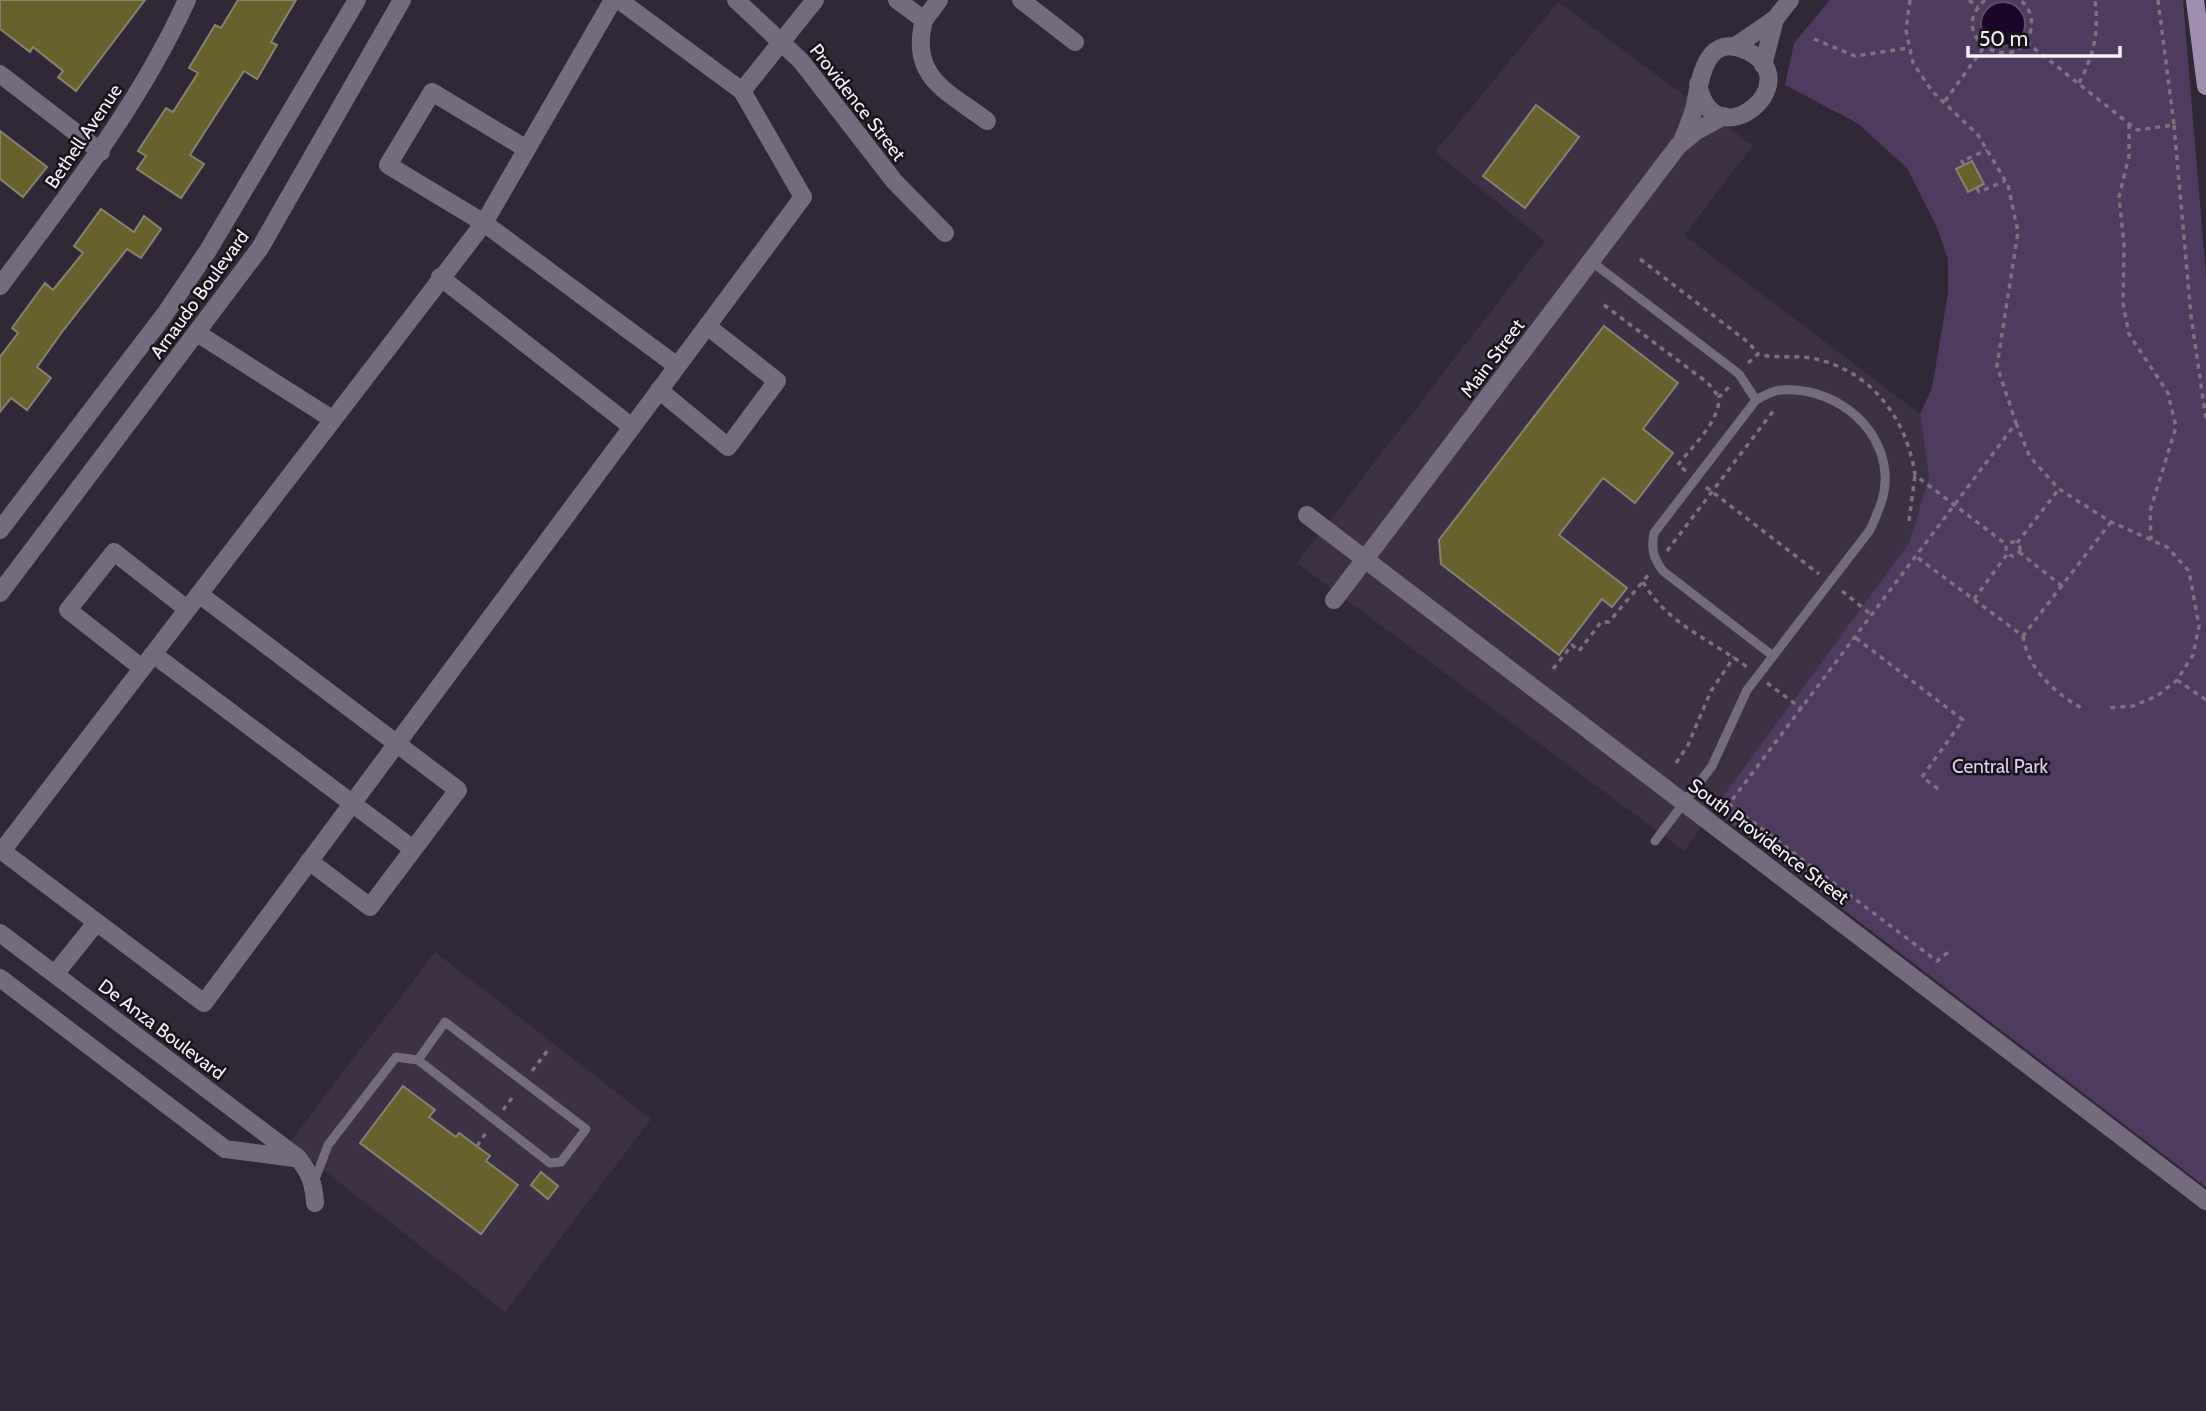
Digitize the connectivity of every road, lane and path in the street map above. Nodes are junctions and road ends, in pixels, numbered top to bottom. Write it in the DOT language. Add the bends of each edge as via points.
graph roads {
  1 [pos="187,0"];
  2 [pos="357,0"];
  3 [pos="402,0"];
  4 [pos="613,0"];
  5 [pos="619,0"];
  6 [pos="736,0"];
  7 [pos="815,0"];
  8 [pos="897,0"];
  9 [pos="939,0"];
  10 [pos="1021,0"];
  11 [pos="1790,0"];
  12 [pos="1910,0"];
  13 [pos="1969,0"];
  14 [pos="1985,0"];
  15 [pos="2020,0"];
  16 [pos="2095,0"];
  17 [pos="2158,0"];
  18 [pos="2195,0"];
  19 [pos="1978,7"];
  20 [pos="1775,19"];
  21 [pos="924,20"];
  22 [pos="1814,39"];
  23 [pos="1075,42"];
  24 [pos="2026,42"];
  25 [pos="783,43"];
  26 [pos="1734,47"];
  27 [pos="1984,47"];
  28 [pos="1910,48"];
  29 [pos="1763,65"];
  30 [pos="0,74"];
  31 [pos="1698,83"];
  32 [pos="2079,83"];
  33 [pos="2206,86"];
  34 [pos="742,91"];
  35 [pos="1945,101"];
  36 [pos="1724,116"];
  37 [pos="987,121"];
  38 [pos="2129,124"];
  39 [pos="2174,125"];
  40 [pos="1682,141"];
  41 [pos="525,148"];
  42 [pos="1987,150"];
  43 [pos="101,152"];
  44 [pos="1964,165"];
  45 [pos="2005,181"];
  46 [pos="1977,188"];
  47 [pos="484,223"];
  48 [pos="945,233"];
  49 [pos="1640,259"];
  50 [pos="1592,262"];
  51 [pos="440,277"];
  52 [pos="0,286"];
  53 [pos="1604,305"];
  54 [pos="707,326"];
  55 [pos="197,333"];
  56 [pos="1758,354"];
  57 [pos="677,366"];
  58 [pos="659,390"];
  59 [pos="1719,397"];
  60 [pos="1756,400"];
  61 [pos="332,419"];
  62 [pos="2206,419"];
  63 [pos="2016,423"];
  64 [pos="632,427"];
  65 [pos="1678,465"];
  66 [pos="1915,475"];
  67 [pos="1696,479"];
  68 [pos="2059,489"];
  69 [pos="1956,507"];
  70 [pos="1307,515"];
  71 [pos="1909,521"];
  72 [pos="2111,522"];
  73 [pos="0,530"];
  74 [pos="2151,540"];
  75 [pos="2017,543"];
  76 [pos="2007,545"];
  77 [pos="2018,552"];
  78 [pos="2008,554"];
  79 [pos="1918,558"];
  80 [pos="1365,560"];
  81 [pos="1643,582"];
  82 [pos="1830,582"];
  83 [pos="2062,586"];
  84 [pos="0,593"];
  85 [pos="199,594"];
  86 [pos="1974,599"];
  87 [pos="1334,600"];
  88 [pos="187,609"];
  89 [pos="1873,616"];
  90 [pos="2023,636"];
  91 [pos="1856,638"];
  92 [pos="1773,656"];
  93 [pos="1734,657"];
  94 [pos="147,661"];
  95 [pos="1758,676"];
  96 [pos="2177,680"];
  97 [pos="2206,700"];
  98 [pos="2107,708"];
  99 [pos="1802,709"];
  100 [pos="2083,709"];
  101 [pos="397,743"];
  102 [pos="1676,763"];
  103 [pos="1941,790"];
  104 [pos="352,804"];
  105 [pos="1686,804"];
  106 [pos="1655,841"];
  107 [pos="414,849"];
  108 [pos="309,862"];
  109 [pos="96,923"];
  110 [pos="0,933"];
  111 [pos="1951,950"];
  112 [pos="55,974"];
  113 [pos="0,978"];
  114 [pos="548,1050"];
  115 [pos="418,1060"];
  116 [pos="524,1082"];
  117 [pos="495,1121"];
  118 [pos="477,1146"];
  119 [pos="298,1158"];
  120 [pos="314,1184"];
  121 [pos="2206,1200"];
  122 [pos="315,1203"];
  1 -- 43 [label="street, Bethell Avenue"];
  2 -- 73 [label="street, Arnaudo Boulevard" via="172,304"];
  3 -- 55 [label="street, Arnaudo Boulevard" via="260,248"];
  4 -- 41 [label="street"];
  5 -- 34 [label="street"];
  6 -- 25 [label="street, Providence Street"];
  7 -- 25 [label="street"];
  8 -- 21 [label="street"];
  9 -- 21 [label="street"];
  10 -- 23 [label="street"];
  11 -- 20 [label="street"];
  12 -- 28 [label="path" via="1906,30"];
  13 -- 19 [label="path"];
  14 -- 19 [label="path"];
  15 -- 24 [label="path" via="2032,23"];
  16 -- 32 [label="path" via="2098,27 2093,57"];
  17 -- 39 [label="path"];
  18 -- 33 [label="main road"];
  19 -- 27 [label="path" via="1974,32"];
  20 -- 26 [label="street"];
  20 -- 29 [label="street"];
  21 -- 37 [label="street" via="918,41 924,69"];
  22 -- 28 [label="path" via="1855,56"];
  24 -- 27 [label="path" via="2002,53"];
  24 -- 32 [label="path"];
  25 -- 34 [label="street"];
  25 -- 48 [label="street, Providence Street" via="894,181"];
  26 -- 29 [label="street"];
  26 -- 31 [label="street" via="1713,54"];
  27 -- 35 [label="path"];
  28 -- 35 [label="path" via="1913,63 1932,91"];
  29 -- 36 [label="street" via="1767,87 1757,108 1736,117"];
  30 -- 43 [label="street"];
  31 -- 36 [label="street" via="1706,104"];
  31 -- 40 [label="street, Main Street"];
  32 -- 38 [label="path"];
  34 -- 54 [label="street" via="803,197"];
  35 -- 42 [label="path"];
  36 -- 40 [label="street, Main Street"];
  38 -- 39 [label="path" via="2137,130"];
  38 -- 74 [label="path" via="2129,156 2119,197 2123,303 2129,334 2168,393 2176,427 2150,511"];
  39 -- 62 [label="path"];
  40 -- 50 [label="street, Main Street"];
  41 -- 47 [label="street"];
  41 -- 47 [label="street" via="432,92 388,165"];
  42 -- 44 [label="path" via="1962,161"];
  42 -- 45 [label="path"];
  43 -- 52 [label="street, Bethell Avenue"];
  45 -- 46 [label="path" via="1979,192"];
  45 -- 63 [label="path" via="2018,232 1997,366"];
  47 -- 51 [label="street"];
  47 -- 57 [label="street"];
  49 -- 56 [label="path"];
  50 -- 60 [label="lane" via="1740,374"];
  50 -- 80 [label="street, Main Street"];
  51 -- 61 [label="street"];
  51 -- 64 [label="street"];
  53 -- 59 [label="path" via="1708,383"];
  54 -- 57 [label="street"];
  54 -- 58 [label="street" via="777,381 728,447"];
  55 -- 61 [label="street"];
  55 -- 84 [label="street, Arnaudo Boulevard"];
  57 -- 58 [label="street"];
  58 -- 64 [label="street"];
  60 -- 67 [label="lane"];
  60 -- 82 [label="lane" via="1778,390 1824,395 1858,417 1880,453 1885,472 1880,508 1870,530"];
  61 -- 85 [label="street"];
  63 -- 68 [label="path" via="2031,457"];
  63 -- 69 [label="path"];
  64 -- 101 [label="street"];
  65 -- 67 [label="path"];
  66 -- 71 [label="path"];
  67 -- 82 [label="path"];
  67 -- 92 [label="lane" via="1654,533 1653,552 1663,571"];
  68 -- 72 [label="path"];
  68 -- 75 [label="path"];
  69 -- 76 [label="path"];
  69 -- 79 [label="path"];
  70 -- 80 [label="street, South Providence Street"];
  72 -- 74 [label="path"];
  72 -- 83 [label="path"];
  74 -- 96 [label="path" via="2167,547 2189,570 2196,597 2193,655"];
  75 -- 76 [label="path"];
  75 -- 77 [label="path"];
  76 -- 78 [label="path"];
  77 -- 78 [label="path"];
  77 -- 83 [label="path"];
  78 -- 86 [label="path"];
  79 -- 86 [label="path"];
  79 -- 89 [label="path"];
  80 -- 87 [label="street, Main Street"];
  80 -- 105 [label="street, South Providence Street"];
  81 -- 93 [label="path" via="1655,603"];
  82 -- 89 [label="path"];
  82 -- 92 [label="lane"];
  83 -- 90 [label="path"];
  85 -- 88 [label="street"];
  85 -- 101 [label="street"];
  86 -- 90 [label="path"];
  88 -- 94 [label="street"];
  88 -- 94 [label="street" via="114,552 68,610"];
  89 -- 91 [label="path"];
  90 -- 100 [label="path" via="2025,650 2042,678"];
  91 -- 99 [label="path"];
  91 -- 103 [label="path" via="1962,720 1922,777"];
  92 -- 95 [label="lane"];
  93 -- 95 [label="path"];
  93 -- 102 [label="path" via="1711,691"];
  94 -- 104 [label="street"];
  94 -- 109 [label="street" via="2,851"];
  95 -- 99 [label="path"];
  95 -- 105 [label="lane" via="1737,709 1712,766"];
  96 -- 97 [label="path"];
  96 -- 98 [label="path" via="2157,696 2133,706"];
  99 -- 111 [label="path" via="1729,804 1937,961"];
  101 -- 104 [label="street"];
  101 -- 107 [label="street" via="458,790"];
  104 -- 107 [label="street"];
  104 -- 108 [label="street"];
  105 -- 106 [label="lane"];
  105 -- 121 [label="street, South Providence Street"];
  107 -- 108 [label="street" via="370,907"];
  108 -- 109 [label="street" via="204,1003"];
  109 -- 112 [label="street"];
  110 -- 112 [label="street, De Anza Boulevard"];
  112 -- 119 [label="street, De Anza Boulevard"];
  113 -- 119 [label="street" via="225,1149"];
  114 -- 116 [label="path"];
  115 -- 116 [label="lane" via="446,1022"];
  115 -- 117 [label="lane"];
  115 -- 120 [label="lane" via="396,1057 328,1145"];
  116 -- 117 [label="path"];
  116 -- 117 [label="lane" via="586,1129 561,1162 550,1163"];
  117 -- 118 [label="path"];
  119 -- 120 [label="street, De Anza Boulevard"];
  120 -- 122 [label="street, De Anza Boulevard"];
}
